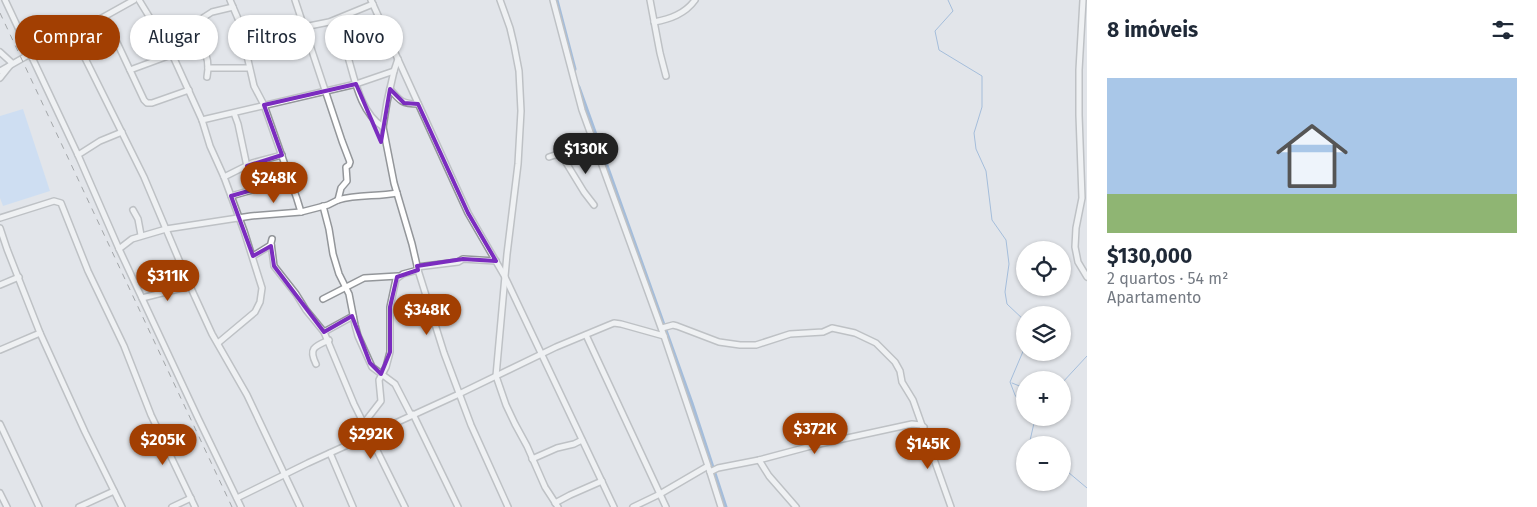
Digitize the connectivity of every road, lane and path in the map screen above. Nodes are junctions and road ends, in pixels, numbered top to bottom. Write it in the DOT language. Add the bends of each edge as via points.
graph roads {
  1 [pos="4,0"];
  2 [pos="134,0"];
  3 [pos="139,0"];
  4 [pos="230,0"];
  5 [pos="295,0"];
  6 [pos="500,0"];
  7 [pos="553,0"];
  8 [pos="650,0"];
  9 [pos="695,0"];
  10 [pos="1084,0"];
  11 [pos="124,2"];
  12 [pos="372,2"];
  13 [pos="233,7"];
  14 [pos="108,15"];
  15 [pos="148,15"];
  16 [pos="208,15"];
  17 [pos="300,15"];
  18 [pos="378,15"];
  19 [pos="654,22"];
  20 [pos="15,23"];
  21 [pos="315,25"];
  22 [pos="120,49"];
  23 [pos="0,52"];
  24 [pos="315,59"];
  25 [pos="18,60"];
  26 [pos="33,60"];
  27 [pos="86,60"];
  28 [pos="158,60"];
  29 [pos="175,60"];
  30 [pos="206,60"];
  31 [pos="348,60"];
  32 [pos="398,60"];
  33 [pos="398,60"];
  34 [pos="12,63"];
  35 [pos="208,68"];
  36 [pos="249,68"];
  37 [pos="130,70"];
  38 [pos="0,71"];
  39 [pos="394,71"];
  40 [pos="666,76"];
  41 [pos="207,77"];
  42 [pos="0,78"];
  43 [pos="356,84"];
  44 [pos="390,89"];
  45 [pos="189,90"];
  46 [pos="326,91"];
  47 [pos="418,104"];
  48 [pos="264,105"];
  49 [pos="234,113"];
  50 [pos="202,120"];
  51 [pos="384,127"];
  52 [pos="122,132"];
  53 [pos="594,143"];
  54 [pos="78,155"];
  55 [pos="282,155"];
  56 [pos="562,156"];
  57 [pos="549,157"];
  58 [pos="247,166"];
  59 [pos="224,177"];
  60 [pos="260,189"];
  61 [pos="252,190"];
  62 [pos="397,193"];
  63 [pos="231,196"];
  64 [pos="338,200"];
  65 [pos="594,205"];
  66 [pos="323,206"];
  67 [pos="133,210"];
  68 [pos="300,212"];
  69 [pos="0,218"];
  70 [pos="239,218"];
  71 [pos="0,228"];
  72 [pos="166,229"];
  73 [pos="141,235"];
  74 [pos="272,239"];
  75 [pos="271,245"];
  76 [pos="119,249"];
  77 [pos="253,256"];
  78 [pos="496,261"];
  79 [pos="418,269"];
  80 [pos="398,276"];
  81 [pos="505,277"];
  82 [pos="1087,277"];
  83 [pos="19,278"];
  84 [pos="0,285"];
  85 [pos="190,286"];
  86 [pos="346,287"];
  87 [pos="142,298"];
  88 [pos="323,299"];
  89 [pos="353,316"];
  90 [pos="662,328"];
  91 [pos="324,332"];
  92 [pos="40,333"];
  93 [pos="586,335"];
  94 [pos="664,336"];
  95 [pos="328,340"];
  96 [pos="218,343"];
  97 [pos="0,350"];
  98 [pos="542,354"];
  99 [pos="316,364"];
  100 [pos="382,374"];
  101 [pos="496,376"];
  102 [pos="458,394"];
  103 [pos="412,415"];
  104 [pos="364,423"];
  105 [pos="0,424"];
  106 [pos="924,427"];
  107 [pos="369,434"];
  108 [pos="582,440"];
  109 [pos="330,453"];
  110 [pos="532,459"];
  111 [pos="759,460"];
  112 [pos="708,466"];
  113 [pos="710,472"];
  114 [pos="285,474"];
  115 [pos="602,481"];
  116 [pos="114,491"];
  117 [pos="0,493"];
  118 [pos="660,494"];
  119 [pos="191,498"];
  120 [pos="237,498"];
  121 [pos="557,505"];
  122 [pos="7,507"];
  123 [pos="39,507"];
  124 [pos="79,507"];
  125 [pos="122,507"];
  126 [pos="172,507"];
  127 [pos="195,507"];
  128 [pos="241,507"];
  129 [pos="300,507"];
  130 [pos="353,507"];
  131 [pos="405,507"];
  132 [pos="458,507"];
  133 [pos="508,507"];
  134 [pos="614,507"];
  135 [pos="633,507"];
  136 [pos="666,507"];
  137 [pos="721,507"];
  138 [pos="796,507"];
  139 [pos="951,507"];
  1 -- 20 [label="street"];
  2 -- 11 [label="street"];
  3 -- 15 [label="street"];
  4 -- 13 [label="street"];
  5 -- 17 [label="street"];
  6 -- 81 [label="street" via="519,71 522,111"];
  7 -- 53 [label="street"];
  8 -- 19 [label="street"];
  9 -- 19 [label="street" via="685,12"];
  10 -- 82 [label="street" via="1079,70 1082,198 1075,247 1078,262"];
  11 -- 14 [label="street"];
  12 -- 18 [label="street"];
  12 -- 21 [label="street" via="329,22"];
  13 -- 16 [label="street"];
  13 -- 36 [label="street"];
  19 -- 40 [label="street"];
  22 -- 37 [label="street"];
  23 -- 34 [label="street"];
  24 -- 46 [label="street"];
  25 -- 34 [label="street"];
  26 -- 54 [label="street"];
  27 -- 52 [label="street"];
  28 -- 37 [label="street"];
  29 -- 45 [label="street"];
  30 -- 35 [label="street"];
  31 -- 43 [label="street"];
  32 -- 39 [label="street"];
  33 -- 47 [label="street"];
  34 -- 38 [label="street"];
  34 -- 42 [label="street"];
  35 -- 36 [label="street"];
  35 -- 41 [label="street"];
  36 -- 48 [label="street"];
  37 -- 45 [label="street" via="147,103"];
  39 -- 43 [label="street"];
  39 -- 44 [label="street"];
  43 -- 46 [label="street"];
  43 -- 51 [label="street" via="369,114"];
  44 -- 47 [label="street" via="404,103"];
  44 -- 51 [label="street"];
  45 -- 50 [label="street"];
  46 -- 48 [label="street"];
  46 -- 64 [label="street" via="350,162 346,168 347,180"];
  47 -- 78 [label="street" via="468,213"];
  48 -- 49 [label="street"];
  48 -- 55 [label="street"];
  49 -- 50 [label="street"];
  49 -- 58 [label="street"];
  50 -- 59 [label="street"];
  51 -- 62 [label="street"];
  52 -- 54 [label="street"];
  52 -- 72 [label="street"];
  53 -- 56 [label="street"];
  53 -- 90 [label="street"];
  54 -- 76 [label="street"];
  55 -- 58 [label="street"];
  55 -- 68 [label="street"];
  56 -- 57 [label="street"];
  56 -- 65 [label="street"];
  58 -- 59 [label="street"];
  58 -- 61 [label="street"];
  59 -- 63 [label="street"];
  60 -- 61 [label="street"];
  61 -- 63 [label="street"];
  62 -- 64 [label="street"];
  62 -- 79 [label="street"];
  63 -- 70 [label="street"];
  64 -- 66 [label="street"];
  66 -- 68 [label="street"];
  66 -- 86 [label="street" via="333,254"];
  67 -- 73 [label="street"];
  68 -- 70 [label="street"];
  69 -- 119 [label="street" via="54,201 61,203 151,415"];
  70 -- 72 [label="street"];
  70 -- 77 [label="street"];
  71 -- 83 [label="street"];
  72 -- 73 [label="street"];
  72 -- 85 [label="street"];
  73 -- 76 [label="street"];
  74 -- 75 [label="street"];
  75 -- 77 [label="street"];
  75 -- 91 [label="street" via="274,266"];
  76 -- 87 [label="street"];
  77 -- 96 [label="street" via="262,288 258,309"];
  78 -- 79 [label="street" via="463,259"];
  78 -- 81 [label="street"];
  79 -- 80 [label="street"];
  79 -- 102 [label="street"];
  80 -- 86 [label="street" via="364,278"];
  80 -- 100 [label="street" via="390,306 390,352"];
  81 -- 98 [label="street"];
  81 -- 101 [label="street"];
  83 -- 84 [label="street"];
  83 -- 92 [label="street"];
  85 -- 87 [label="street"];
  85 -- 96 [label="street"];
  86 -- 88 [label="street"];
  86 -- 89 [label="street"];
  87 -- 120 [label="street"];
  89 -- 91 [label="street"];
  89 -- 100 [label="street" via="370,363"];
  90 -- 94 [label="street"];
  90 -- 106 [label="street" via="673,325 719,342 740,345 756,345 790,334 823,332 832,328 855,333 879,346 895,362"];
  91 -- 95 [label="street"];
  92 -- 97 [label="street"];
  92 -- 116 [label="street"];
  93 -- 94 [label="street" via="614,323"];
  93 -- 98 [label="street"];
  93 -- 118 [label="street"];
  94 -- 112 [label="street"];
  95 -- 99 [label="street" via="313,348"];
  95 -- 104 [label="street"];
  96 -- 114 [label="street"];
  98 -- 101 [label="street"];
  98 -- 108 [label="street"];
  100 -- 103 [label="street" via="395,384"];
  100 -- 104 [label="street" via="379,380 381,401"];
  101 -- 102 [label="street"];
  101 -- 110 [label="street"];
  102 -- 103 [label="street"];
  102 -- 133 [label="street"];
  103 -- 107 [label="street"];
  103 -- 132 [label="street"];
  104 -- 107 [label="street"];
  105 -- 123 [label="street"];
  106 -- 111 [label="street" via="912,424"];
  106 -- 139 [label="street"];
  107 -- 109 [label="street"];
  107 -- 131 [label="street"];
  108 -- 110 [label="street"];
  108 -- 115 [label="street"];
  109 -- 114 [label="street"];
  109 -- 130 [label="street"];
  110 -- 121 [label="street"];
  111 -- 113 [label="street"];
  111 -- 138 [label="street"];
  112 -- 113 [label="street"];
  112 -- 118 [label="street"];
  113 -- 137 [label="street"];
  114 -- 120 [label="street"];
  114 -- 129 [label="street"];
  115 -- 121 [label="street" via="570,495"];
  115 -- 134 [label="street"];
  116 -- 124 [label="street"];
  116 -- 125 [label="street"];
  117 -- 122 [label="street"];
  118 -- 135 [label="street"];
  118 -- 136 [label="street"];
  119 -- 126 [label="street"];
  119 -- 127 [label="street"];
  120 -- 128 [label="street"];
}
